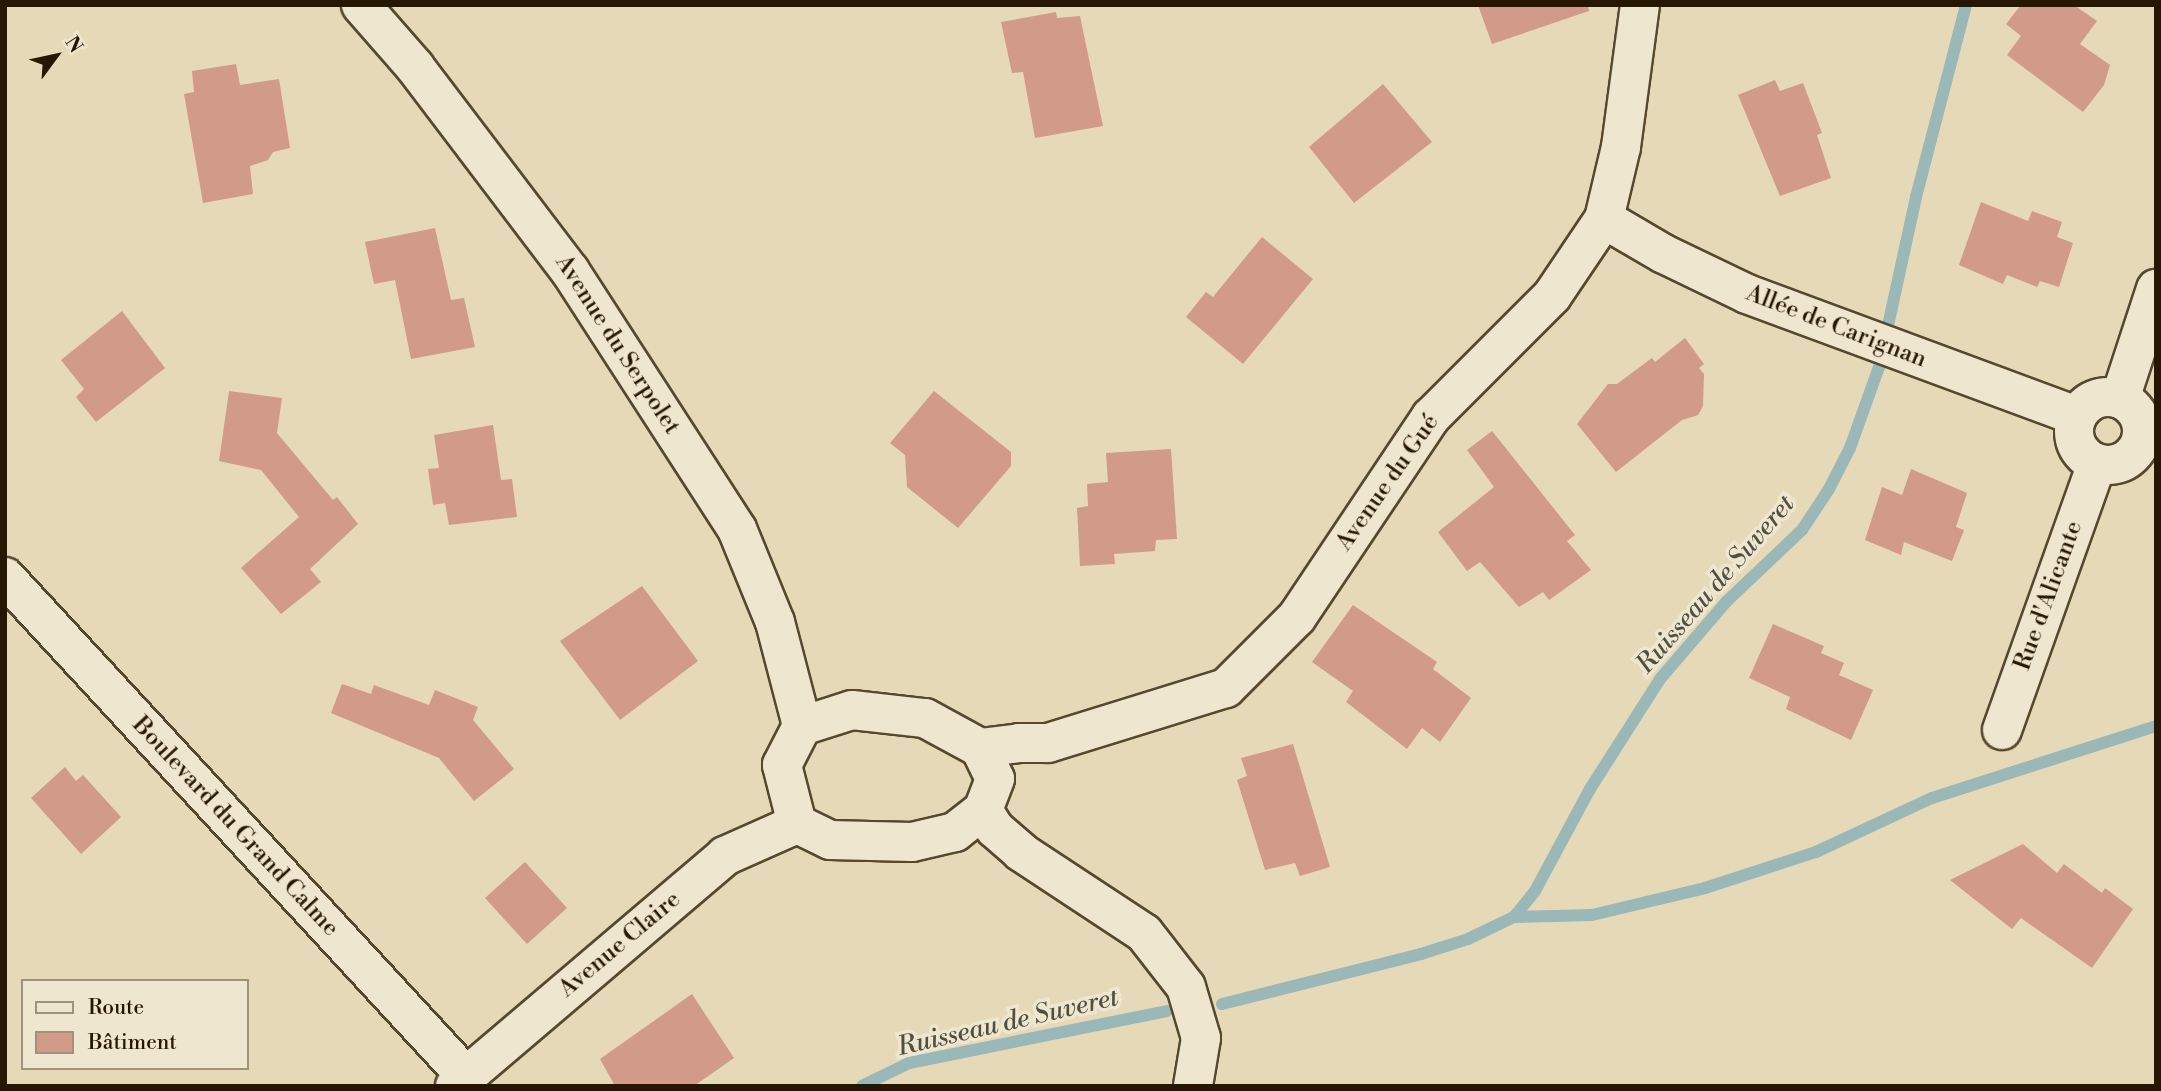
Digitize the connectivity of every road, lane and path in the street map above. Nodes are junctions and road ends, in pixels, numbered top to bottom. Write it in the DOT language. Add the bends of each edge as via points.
graph roads {
  1 [pos="361,5"];
  2 [pos="1640,5"];
  3 [pos="1604,219"];
  4 [pos="2156,289"];
  5 [pos="2120,399"];
  6 [pos="2077,416"];
  7 [pos="2148,442"];
  8 [pos="2097,463"];
  9 [pos="5,577"];
  10 [pos="802,726"];
  11 [pos="2002,730"];
  12 [pos="980,748"];
  13 [pos="983,810"];
  14 [pos="797,824"];
  15 [pos="461,1081"];
  16 [pos="1193,1086"];
  1 -- 10 [label="street, Avenue du Serpolet" via="415,67 570,271 737,529 775,622"];
  2 -- 3 [label="street, Avenue du Gué" via="1621,147"];
  3 -- 6 [label="street, Allée de Carignan" via="1747,294"];
  3 -- 12 [label="street, Avenue du Gué" via="1552,296 1431,416 1297,617 1226,688 1048,743"];
  4 -- 5 [label="street"];
  5 -- 6 [label="street" via="2090,402"];
  5 -- 7 [label="street" via="2135,411"];
  6 -- 8 [label="street" via="2079,449"];
  7 -- 8 [label="street" via="2119,463"];
  8 -- 11 [label="street, Rue d'Alicante"];
  9 -- 15 [label="street, Boulevard du Grand Calme"];
  10 -- 12 [label="street" via="852,710 925,718"];
  10 -- 14 [label="street" via="782,765"];
  12 -- 13 [label="street" via="995,779"];
  13 -- 14 [label="street" via="955,832 912,842 830,840"];
  13 -- 16 [label="street" via="995,829 1021,852 1144,933 1177,976 1201,1038"];
  14 -- 15 [label="street, Avenue Claire" via="725,856"];
}
